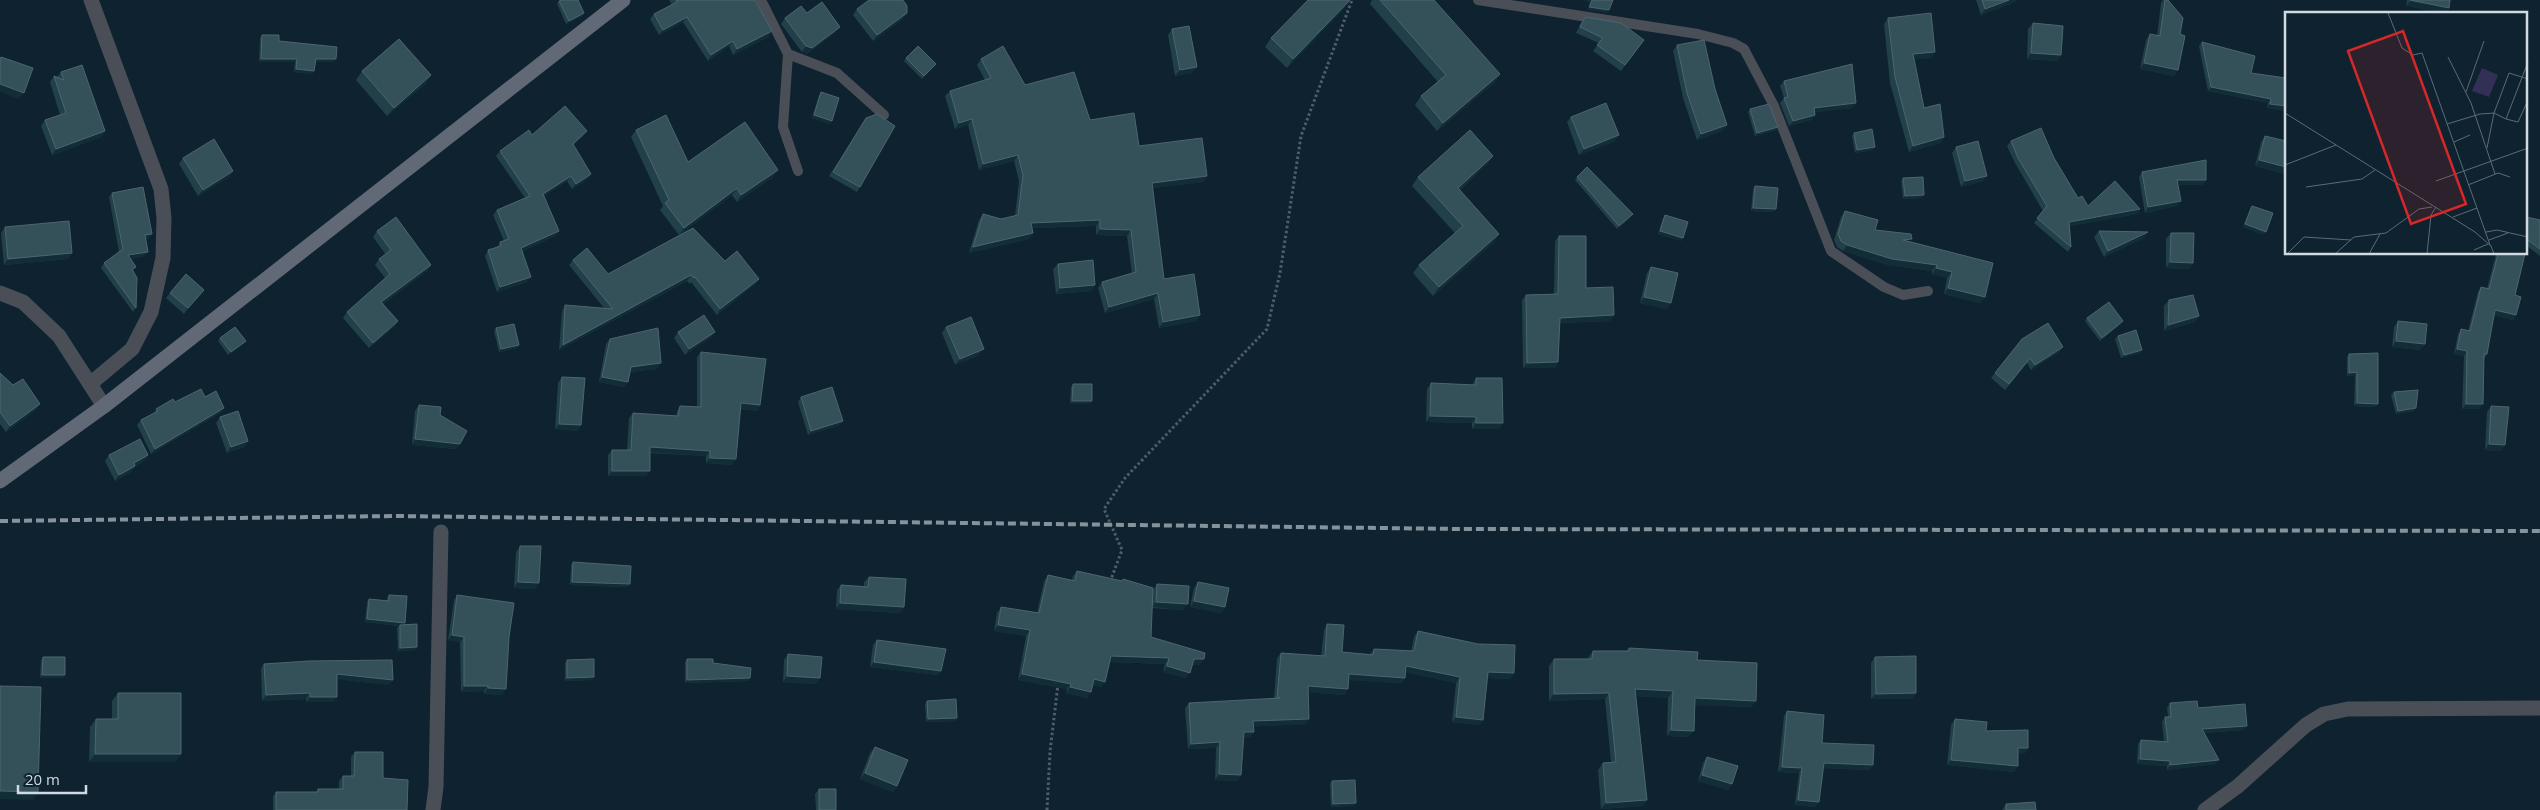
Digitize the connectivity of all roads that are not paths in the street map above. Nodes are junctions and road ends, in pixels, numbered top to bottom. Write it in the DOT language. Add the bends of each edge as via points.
graph roads {
  1 [pos="92,0"];
  2 [pos="623,0"];
  3 [pos="761,0"];
  4 [pos="1478,0"];
  5 [pos="788,54"];
  6 [pos="884,115"];
  7 [pos="798,171"];
  8 [pos="1928,291"];
  9 [pos="0,293"];
  10 [pos="90,384"];
  11 [pos="104,406"];
  12 [pos="0,481"];
  13 [pos="441,532"];
  14 [pos="2540,708"];
  15 [pos="433,810"];
  16 [pos="2205,810"];
  1 -- 10 [label="street" via="161,189 164,218 163,258 151,312 132,349"];
  2 -- 11 [label="main road"];
  3 -- 5 [label="lane"];
  4 -- 8 [label="lane" via="1698,34 1733,42 1744,49 1774,106 1831,251 1884,287 1903,295"];
  5 -- 6 [label="lane" via="837,73"];
  5 -- 7 [label="lane" via="783,127"];
  9 -- 10 [label="street" via="23,302 59,336"];
  10 -- 11 [label="street"];
  11 -- 12 [label="main road"];
  13 -- 15 [label="street"];
  14 -- 16 [label="street" via="2348,709 2324,714"];
}
